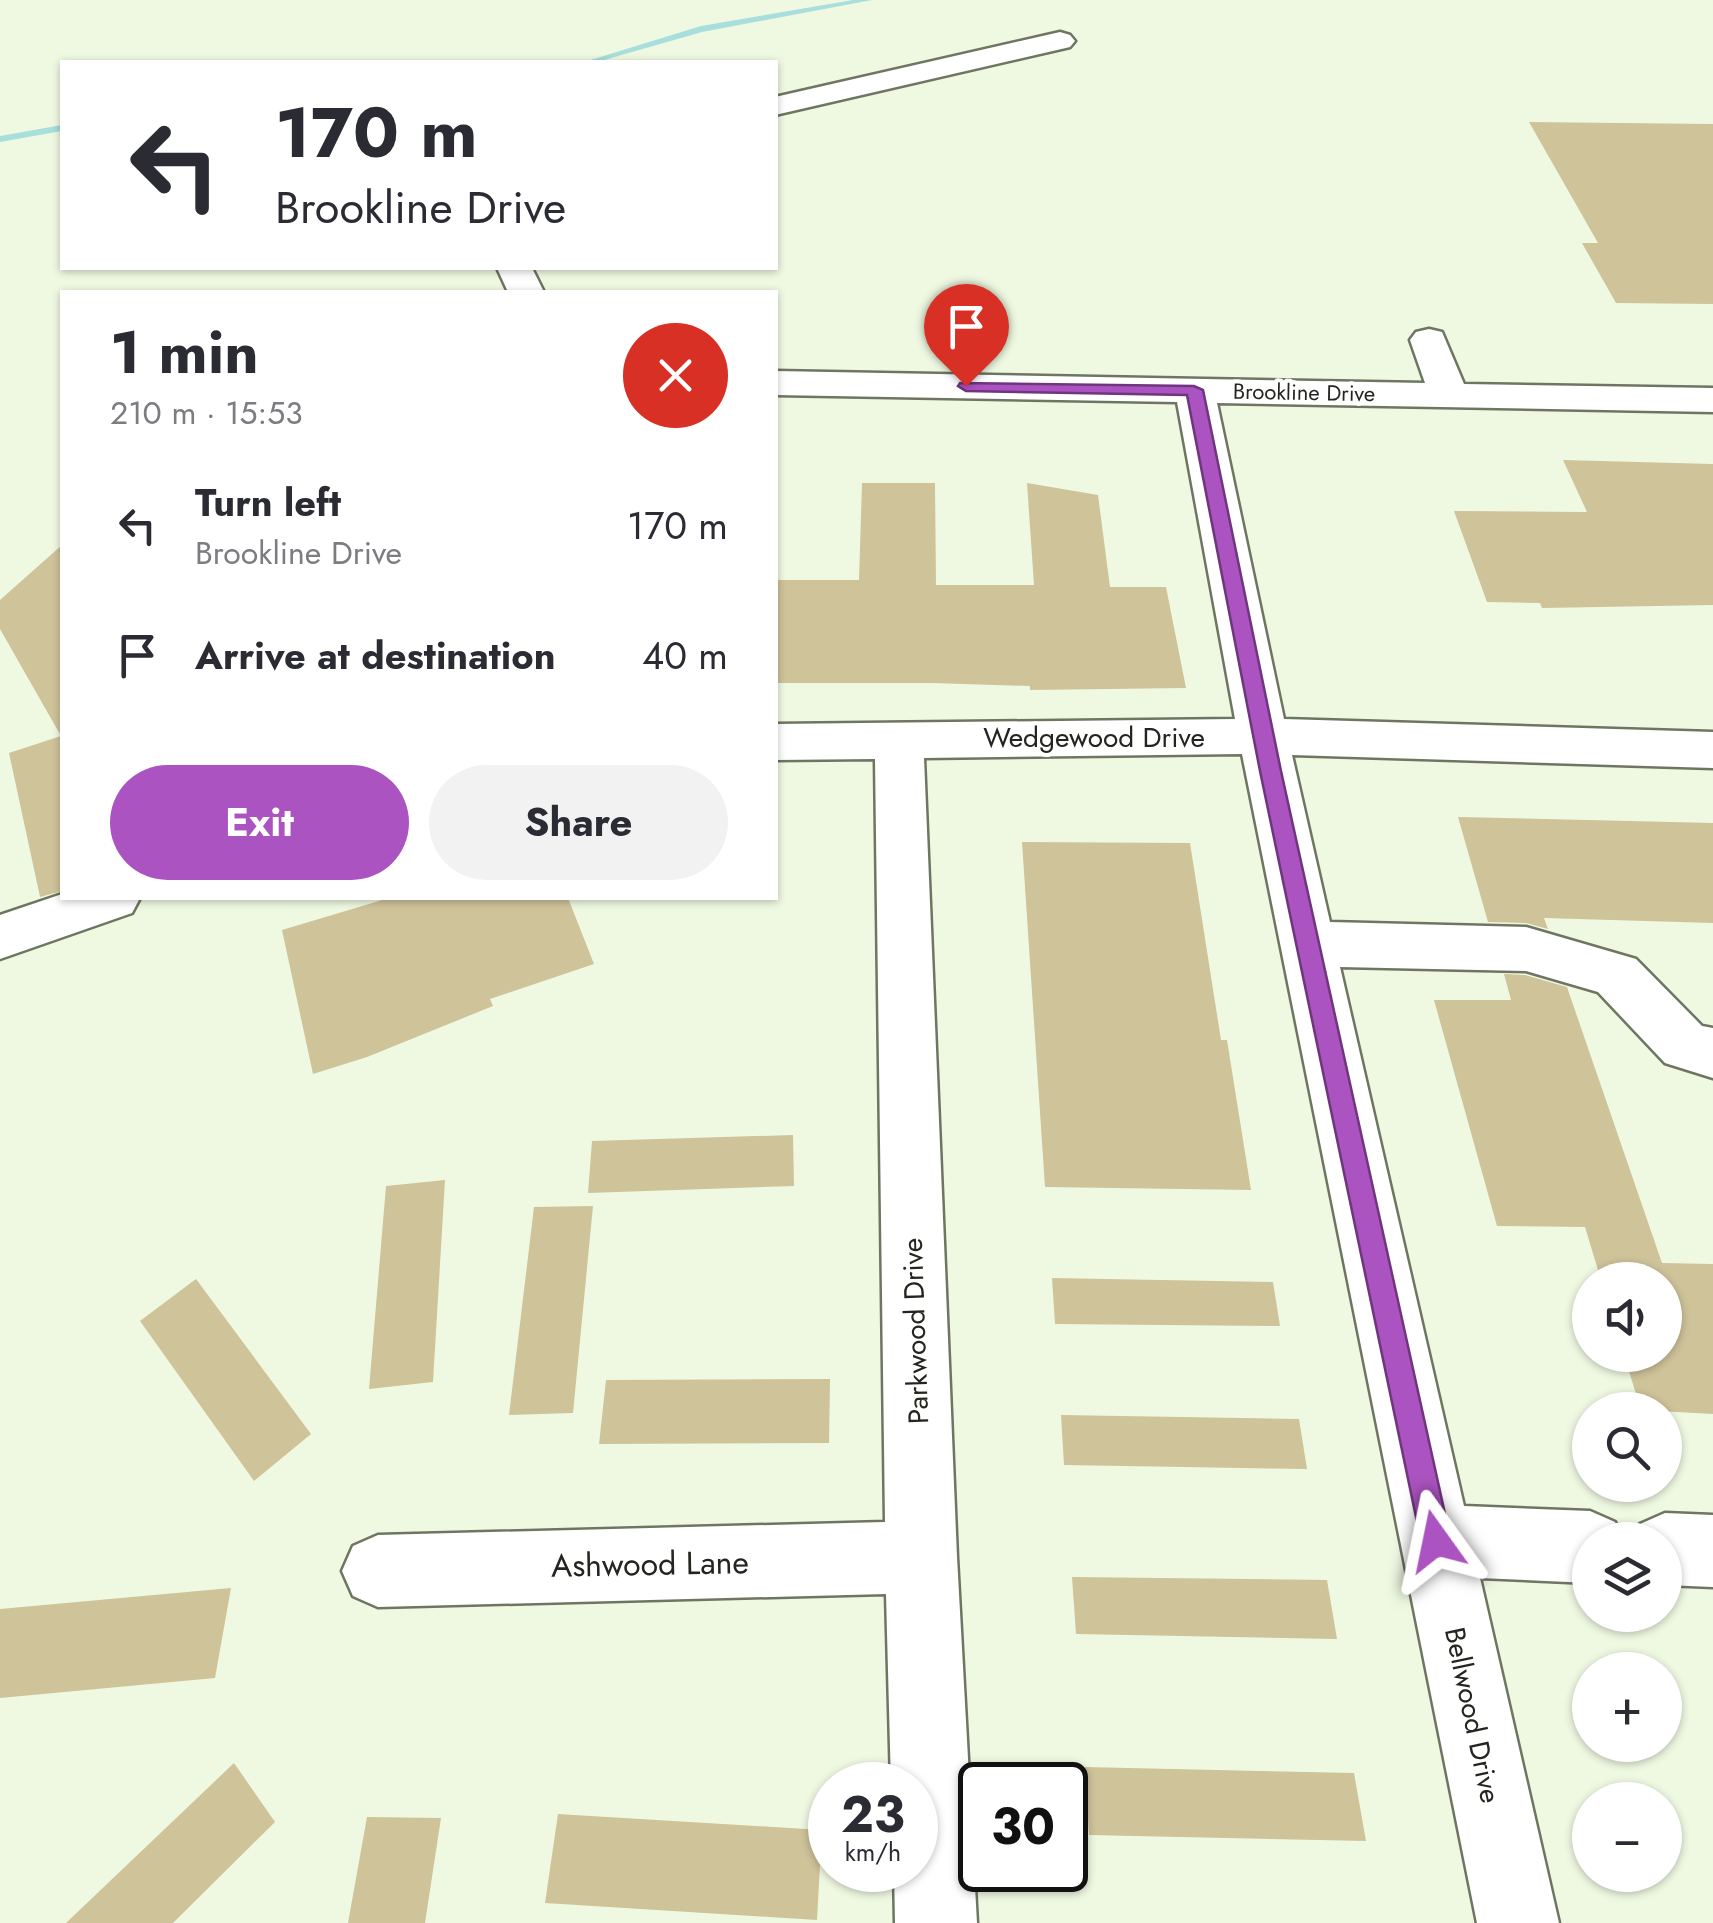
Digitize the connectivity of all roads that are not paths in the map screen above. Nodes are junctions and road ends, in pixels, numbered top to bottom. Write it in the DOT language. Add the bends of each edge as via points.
graph roads {
  1 [pos="1060,41"];
  2 [pos="778,105"];
  3 [pos="1429,340"];
  4 [pos="778,384"];
  5 [pos="1194,390"];
  6 [pos="1449,395"];
  7 [pos="1713,400"];
  8 [pos="1263,736"];
  9 [pos="899,738"];
  10 [pos="778,742"];
  11 [pos="1713,750"];
  12 [pos="108,900"];
  13 [pos="0,937"];
  14 [pos="1308,944"];
  15 [pos="1713,1053"];
  16 [pos="1436,1541"];
  17 [pos="1572,1545"];
  18 [pos="1682,1550"];
  19 [pos="1713,1551"];
  20 [pos="921,1558"];
  21 [pos="378,1571"];
  22 [pos="936,1923"];
  23 [pos="1518,1923"];
  1 -- 2 [label="street"];
  3 -- 6 [label="street"];
  4 -- 5 [label="street, Brookline Drive"];
  5 -- 6 [label="street, Brookline Drive"];
  5 -- 8 [label="street, Bellwood Drive"];
  6 -- 7 [label="street, Brookline Drive"];
  8 -- 9 [label="street, Wedgewood Drive"];
  8 -- 11 [label="street, Wedgewood Drive"];
  8 -- 14 [label="street, Bellwood Drive"];
  9 -- 10 [label="street, Wedgewood Drive"];
  9 -- 20 [label="street, Parkwood Drive"];
  12 -- 13 [label="street"];
  14 -- 15 [label="street" via="1526,949 1616,975 1684,1046"];
  14 -- 16 [label="street, Bellwood Drive"];
  16 -- 17 [label="street"];
  16 -- 23 [label="street, Bellwood Drive"];
  18 -- 19 [label="street"];
  20 -- 21 [label="street, Ashwood Lane"];
  20 -- 22 [label="street, Parkwood Drive"];
}
